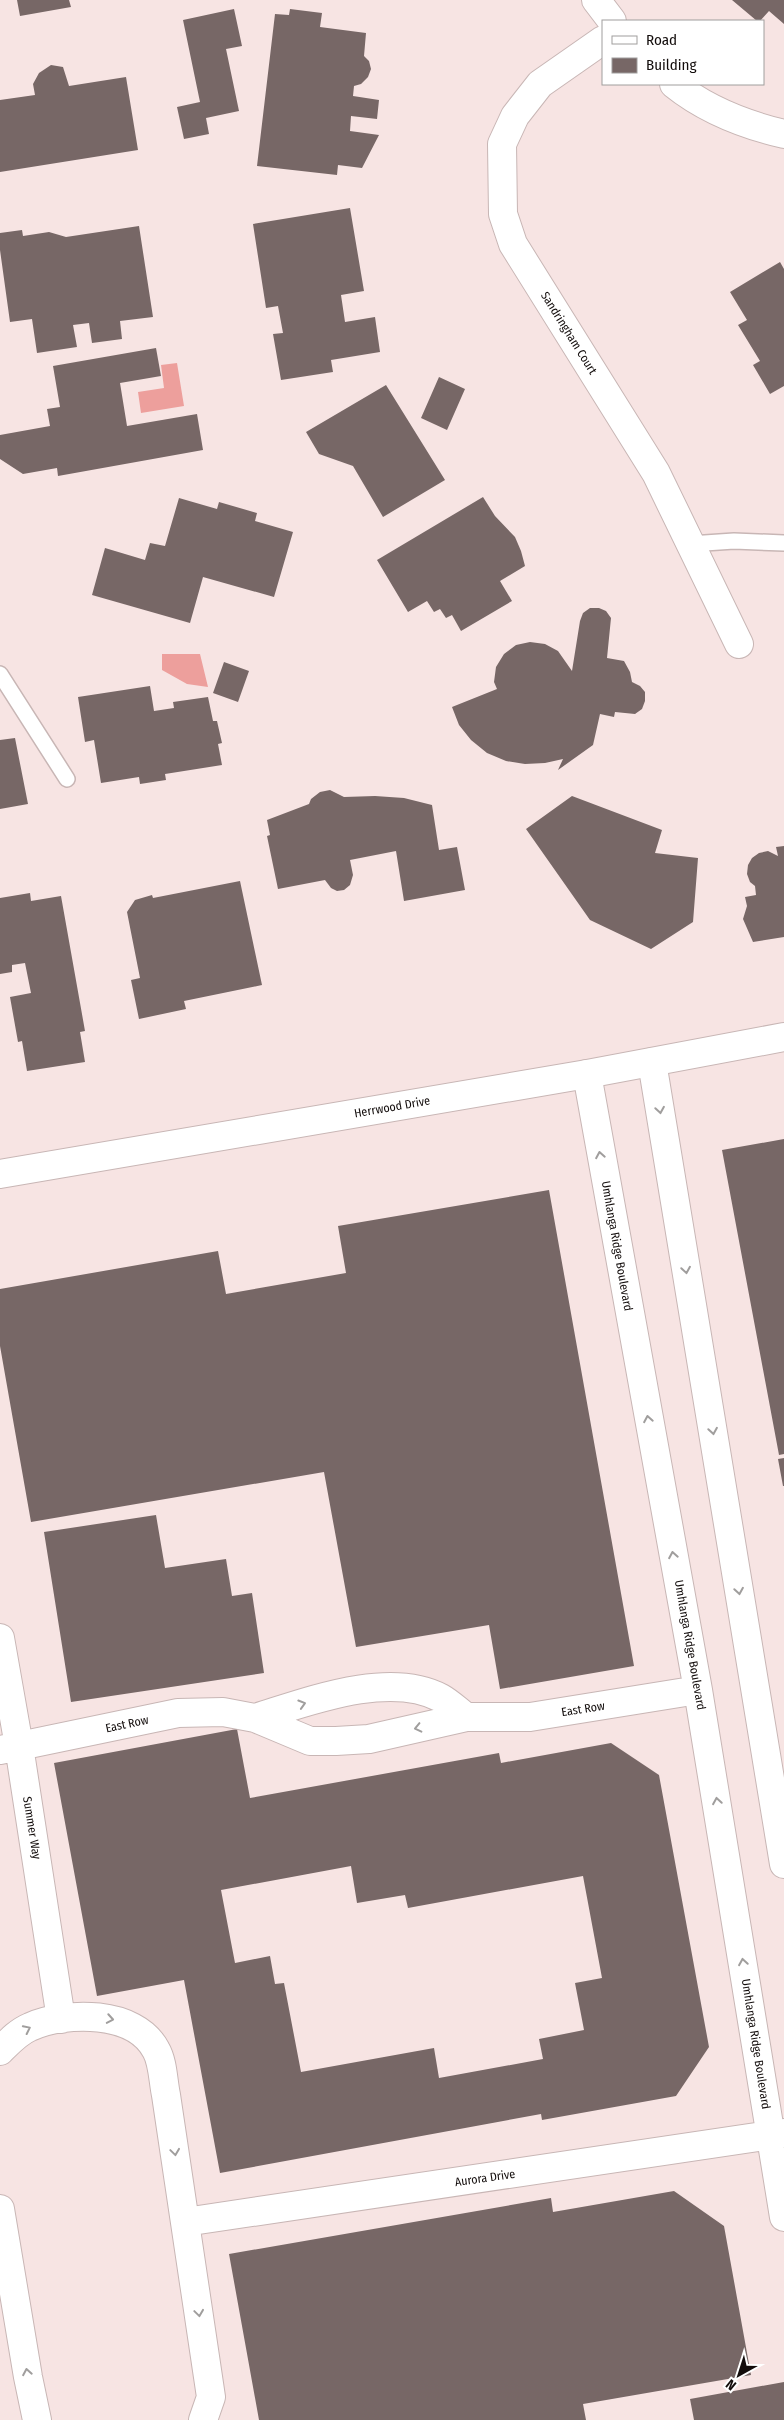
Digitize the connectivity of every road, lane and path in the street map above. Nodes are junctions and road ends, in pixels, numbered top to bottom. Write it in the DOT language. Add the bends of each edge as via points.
graph roads {
  1 [pos="596,0"];
  2 [pos="611,20"];
  3 [pos="602,41"];
  4 [pos="676,85"];
  5 [pos="784,134"];
  6 [pos="784,543"];
  7 [pos="690,544"];
  8 [pos="739,644"];
  9 [pos="0,674"];
  10 [pos="67,779"];
  11 [pos="784,1037"];
  12 [pos="652,1062"];
  13 [pos="587,1074"];
  14 [pos="0,1174"];
  15 [pos="0,1638"];
  16 [pos="698,1690"];
  17 [pos="466,1717"];
  18 [pos="255,1718"];
  19 [pos="10,1748"];
  20 [pos="784,1864"];
  21 [pos="61,2019"];
  22 [pos="0,2051"];
  23 [pos="778,2134"];
  24 [pos="0,2209"];
  25 [pos="784,2217"];
  26 [pos="185,2222"];
  27 [pos="38,2420"];
  28 [pos="203,2420"];
  1 -- 2 [label="street"];
  3 -- 7 [label="street, Sandringham Court" via="540,84 515,116 502,144 503,214 513,244 656,473"];
  4 -- 5 [label="street" via="753,127"];
  6 -- 7 [label="lane" via="734,541"];
  7 -- 8 [label="street, Sandringham Court"];
  9 -- 10 [label="lane"];
  11 -- 12 [label="street, Herrwood Drive"];
  12 -- 13 [label="street, Herrwood Drive"];
  12 -- 20 [label="street, one-way"];
  13 -- 14 [label="street, Herrwood Drive"];
  16 -- 13 [label="street, Umhlanga Ridge Boulevard, one-way"];
  15 -- 19 [label="street, Summer Way"];
  16 -- 17 [label="street, East Row" via="530,1717"];
  23 -- 16 [label="street, Umhlanga Ridge Boulevard, one-way"];
  17 -- 18 [label="street, East Row, one-way" via="369,1739 310,1741"];
  18 -- 17 [label="street, East Row, one-way" via="331,1695 378,1687 406,1688 441,1698"];
  18 -- 19 [label="street, East Row" via="223,1712 178,1713"];
  19 -- 21 [label="street, Summer Way"];
  22 -- 21 [label="street, one-way" via="30,2027"];
  21 -- 26 [label="street, one-way" via="106,2018 124,2022 142,2032 157,2050"];
  23 -- 25 [label="street, Umhlanga Ridge Boulevard"];
  23 -- 26 [label="street, Aurora Drive"];
  27 -- 24 [label="street, one-way"];
  26 -- 28 [label="street, one-way" via="211,2397"];
}
